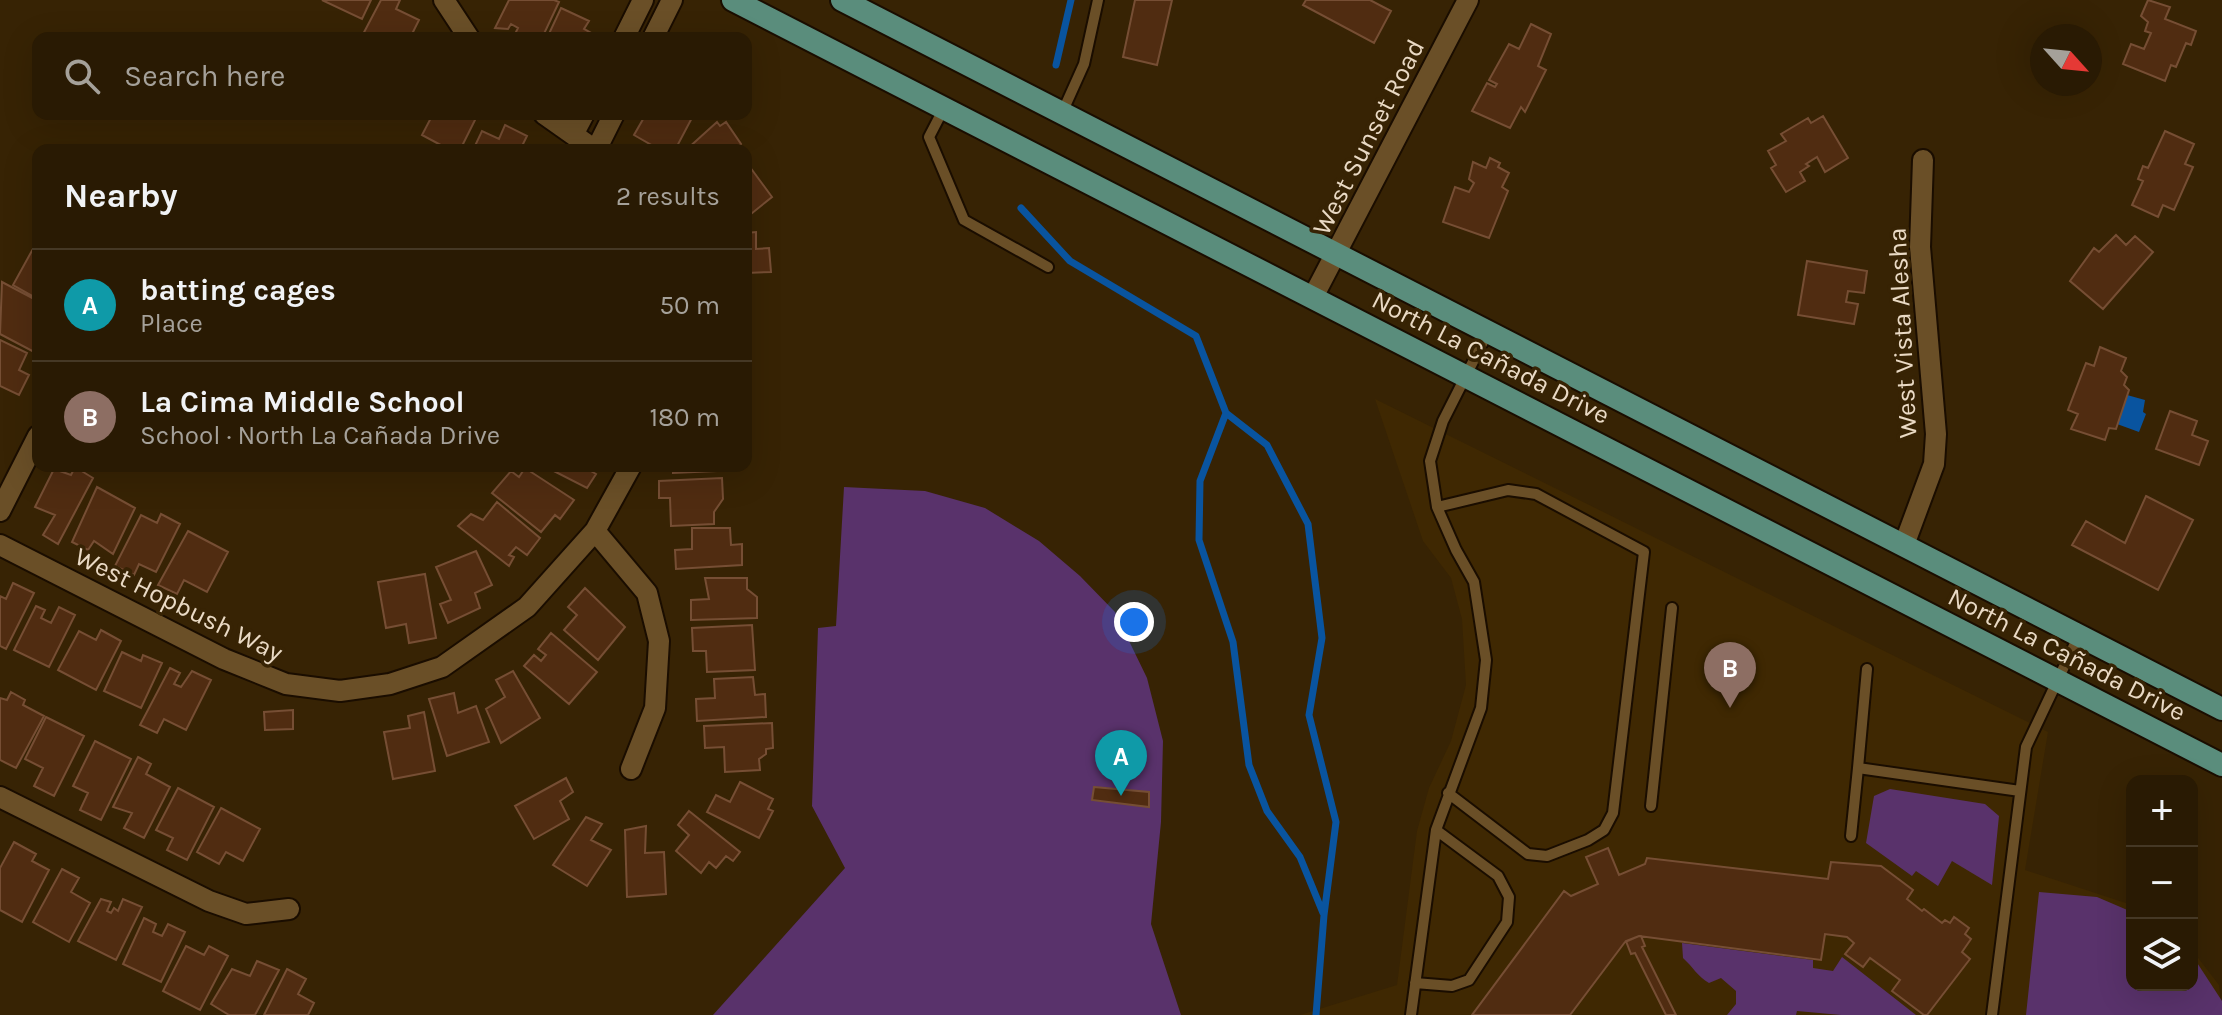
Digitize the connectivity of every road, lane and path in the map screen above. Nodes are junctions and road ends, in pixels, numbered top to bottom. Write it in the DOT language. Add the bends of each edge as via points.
graph roads {
  1 [pos="444,0"];
  2 [pos="643,0"];
  3 [pos="672,0"];
  4 [pos="733,0"];
  5 [pos="842,0"];
  6 [pos="1098,0"];
  7 [pos="1468,0"];
  8 [pos="465,32"];
  9 [pos="627,32"];
  10 [pos="656,32"];
  11 [pos="944,108"];
  12 [pos="1062,113"];
  13 [pos="553,120"];
  14 [pos="581,120"];
  15 [pos="611,120"];
  16 [pos="574,133"];
  17 [pos="588,144"];
  18 [pos="598,144"];
  19 [pos="1923,160"];
  20 [pos="1337,254"];
  21 [pos="1048,267"];
  22 [pos="1313,297"];
  23 [pos="1488,332"];
  24 [pos="1465,377"];
  25 [pos="32,448"];
  26 [pos="628,472"];
  27 [pos="1437,507"];
  28 [pos="0,511"];
  29 [pos="595,531"];
  30 [pos="0,545"];
  31 [pos="1904,545"];
  32 [pos="1672,608"];
  33 [pos="2079,635"];
  34 [pos="1867,669"];
  35 [pos="2056,680"];
  36 [pos="2222,709"];
  37 [pos="2222,765"];
  38 [pos="1858,768"];
  39 [pos="631,769"];
  40 [pos="2020,791"];
  41 [pos="1448,793"];
  42 [pos="0,797"];
  43 [pos="1651,806"];
  44 [pos="1436,830"];
  45 [pos="1851,836"];
  46 [pos="289,909"];
  47 [pos="1415,983"];
  48 [pos="1411,1015"];
  49 [pos="1992,1015"];
  1 -- 8 [label="street"];
  2 -- 9 [label="street"];
  3 -- 10 [label="street"];
  4 -- 11 [label="main road, North La Cañada Drive"];
  5 -- 12 [label="main road, North La Cañada Drive"];
  6 -- 12 [label="lane" via="1084,64"];
  7 -- 20 [label="street, West Sunset Road"];
  11 -- 21 [label="lane" via="929,137 964,220"];
  11 -- 22 [label="main road, North La Cañada Drive"];
  12 -- 20 [label="main road, North La Cañada Drive"];
  13 -- 16 [label="street"];
  14 -- 16 [label="street"];
  15 -- 18 [label="street"];
  16 -- 17 [label="street"];
  19 -- 31 [label="street, West Vista Alesha" via="1920,247 1936,434 1934,464"];
  20 -- 22 [label="street, West Sunset Road"];
  20 -- 23 [label="main road, North La Cañada Drive"];
  22 -- 24 [label="main road, North La Cañada Drive"];
  23 -- 24 [label="lane"];
  23 -- 31 [label="main road, North La Cañada Drive"];
  24 -- 27 [label="lane" via="1430,461"];
  24 -- 35 [label="main road, North La Cañada Drive"];
  25 -- 28 [label="street"];
  26 -- 29 [label="street, West Hopbush Way"];
  27 -- 41 [label="lane" via="1474,582 1486,660 1481,708"];
  27 -- 41 [label="lane" via="1508,490 1536,494 1644,552 1613,813 1604,830 1547,856 1528,854"];
  29 -- 30 [label="street, West Hopbush Way" via="527,607 442,667 390,684 340,691 286,684 224,659"];
  29 -- 39 [label="street" via="647,593 659,641 655,708"];
  31 -- 33 [label="main road, North La Cañada Drive"];
  32 -- 43 [label="lane"];
  33 -- 35 [label="lane"];
  33 -- 36 [label="main road, North La Cañada Drive"];
  34 -- 38 [label="lane"];
  35 -- 37 [label="main road, North La Cañada Drive"];
  35 -- 40 [label="lane" via="2026,747"];
  38 -- 40 [label="lane"];
  38 -- 45 [label="lane"];
  40 -- 49 [label="lane"];
  41 -- 44 [label="lane"];
  42 -- 46 [label="street" via="209,901 246,914"];
  44 -- 47 [label="lane"];
  44 -- 47 [label="lane" via="1498,876 1509,897 1507,922 1469,980 1452,986"];
  47 -- 48 [label="lane"];
}
